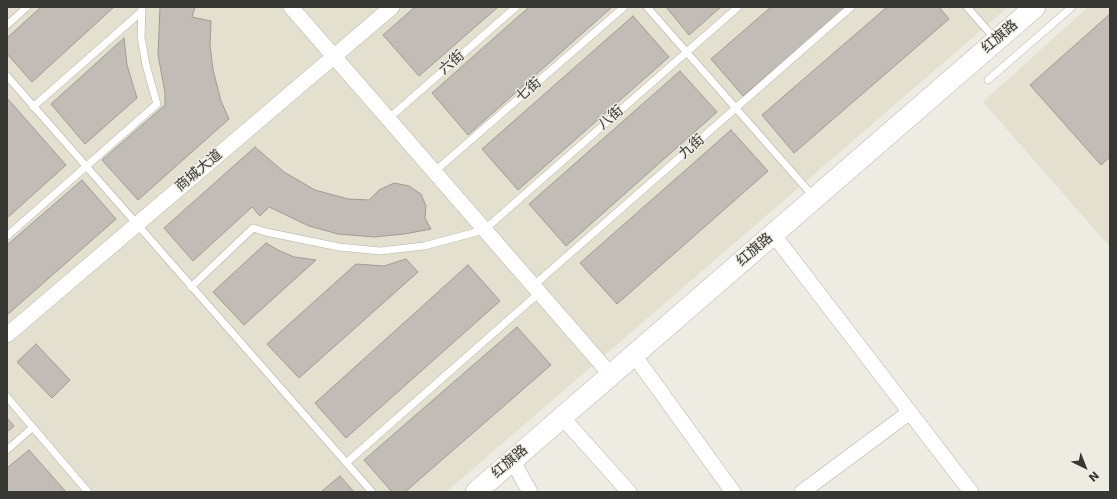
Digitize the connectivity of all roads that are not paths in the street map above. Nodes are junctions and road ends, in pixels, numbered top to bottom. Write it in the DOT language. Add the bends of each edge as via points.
graph roads {
  1 [pos="27,7"];
  2 [pos="291,7"];
  3 [pos="392,7"];
  4 [pos="516,7"];
  5 [pos="624,7"];
  6 [pos="647,7"];
  7 [pos="738,7"];
  8 [pos="851,7"];
  9 [pos="967,7"];
  10 [pos="1035,7"];
  11 [pos="1072,7"];
  12 [pos="141,9"];
  13 [pos="7,25"];
  14 [pos="996,40"];
  15 [pos="686,52"];
  16 [pos="334,56"];
  17 [pos="7,76"];
  18 [pos="988,80"];
  19 [pos="33,107"];
  20 [pos="736,108"];
  21 [pos="388,119"];
  22 [pos="86,167"];
  23 [pos="434,172"];
  24 [pos="815,198"];
  25 [pos="136,225"];
  26 [pos="484,230"];
  27 [pos="774,234"];
  28 [pos="7,236"];
  29 [pos="191,287"];
  30 [pos="536,289"];
  31 [pos="7,335"];
  32 [pos="634,355"];
  33 [pos="611,375"];
  34 [pos="7,397"];
  35 [pos="910,412"];
  36 [pos="562,417"];
  37 [pos="33,427"];
  38 [pos="7,450"];
  39 [pos="512,460"];
  40 [pos="346,463"];
  41 [pos="88,492"];
  42 [pos="372,492"];
  43 [pos="476,492"];
  44 [pos="530,492"];
  45 [pos="629,492"];
  46 [pos="733,492"];
  47 [pos="802,492"];
  48 [pos="971,492"];
  1 -- 13 [label="lane"];
  2 -- 16 [label="street"];
  3 -- 16 [label="street, 商城大道"];
  4 -- 21 [label="lane, 六街"];
  5 -- 23 [label="lane, 七街"];
  6 -- 15 [label="lane"];
  7 -- 15 [label="lane, 八街"];
  8 -- 20 [label="lane, 九街"];
  9 -- 14 [label="lane"];
  10 -- 14 [label="street, 红旗路"];
  11 -- 18 [label="lane"];
  12 -- 19 [label="lane"];
  12 -- 22 [label="lane" via="146,65 157,104"];
  14 -- 24 [label="street, 红旗路"];
  15 -- 20 [label="lane"];
  15 -- 26 [label="lane, 八街"];
  16 -- 21 [label="street"];
  16 -- 25 [label="street, 商城大道"];
  17 -- 19 [label="lane"];
  19 -- 22 [label="lane"];
  20 -- 24 [label="lane"];
  20 -- 30 [label="lane, 九街"];
  21 -- 23 [label="street"];
  22 -- 25 [label="lane"];
  22 -- 28 [label="lane"];
  23 -- 26 [label="street"];
  24 -- 27 [label="street, 红旗路"];
  25 -- 29 [label="lane"];
  25 -- 31 [label="street, 商城大道"];
  26 -- 29 [label="lane" via="424,246 380,251 339,247 253,228"];
  26 -- 30 [label="street"];
  27 -- 32 [label="street, 红旗路"];
  27 -- 35 [label="street"];
  29 -- 40 [label="lane"];
  30 -- 33 [label="street"];
  30 -- 40 [label="lane, 九街"];
  32 -- 33 [label="street, 红旗路"];
  32 -- 46 [label="street"];
  33 -- 36 [label="street, 红旗路"];
  34 -- 37 [label="lane"];
  35 -- 47 [label="street"];
  35 -- 48 [label="street"];
  36 -- 39 [label="street, 红旗路"];
  36 -- 45 [label="street"];
  37 -- 38 [label="lane"];
  37 -- 41 [label="lane"];
  39 -- 43 [label="street, 红旗路"];
  39 -- 44 [label="street"];
  40 -- 42 [label="lane"];
}
